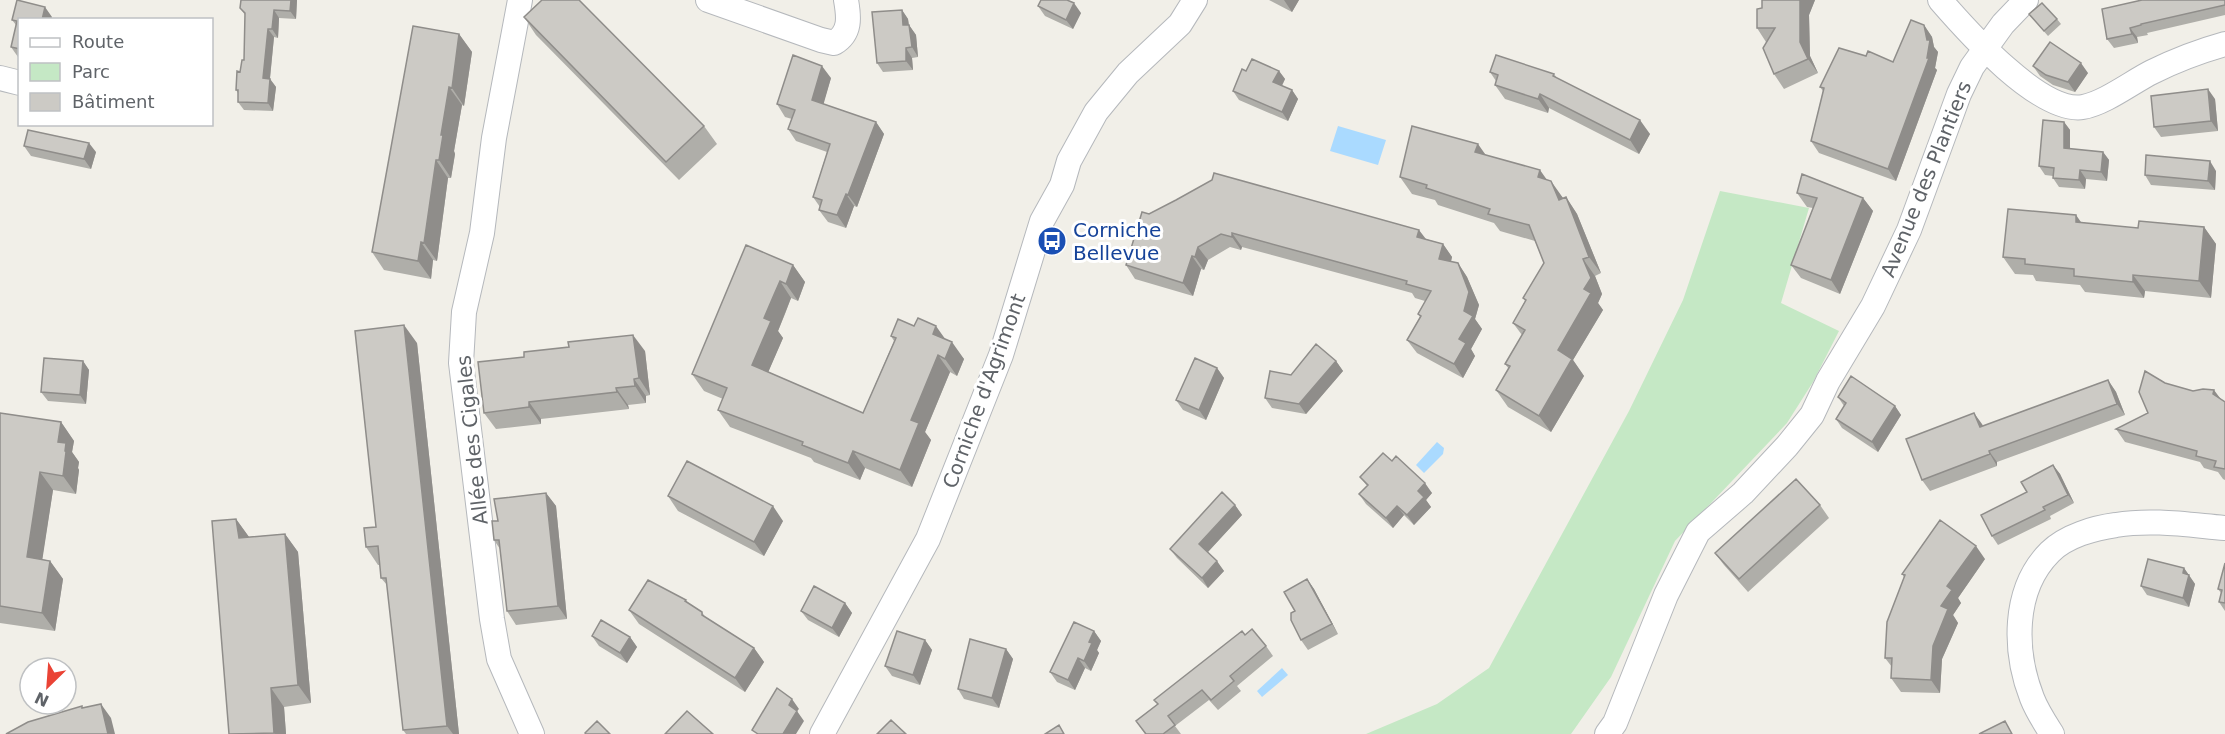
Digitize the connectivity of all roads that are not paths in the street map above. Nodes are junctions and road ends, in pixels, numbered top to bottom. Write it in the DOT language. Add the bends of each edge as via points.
graph roads {
  1 [pos="520,0"];
  2 [pos="708,0"];
  3 [pos="846,0"];
  4 [pos="1195,0"];
  5 [pos="1940,0"];
  6 [pos="2026,0"];
  7 [pos="2225,44"];
  8 [pos="1986,48"];
  9 [pos="0,78"];
  10 [pos="18,82"];
  11 [pos="2225,528"];
  12 [pos="532,734"];
  13 [pos="822,734"];
  14 [pos="1607,734"];
  15 [pos="2052,734"];
  1 -- 12 [label="street, Allée des Cigales" via="494,138 482,233 464,312 492,620 499,659"];
  2 -- 3 [label="street" via="834,43 842,38 847,27"];
  4 -- 13 [label="street, Corniche d'Agrimont" via="1180,24 1128,73 1096,112 1069,161 1062,185 1042,221 1001,355 928,539"];
  5 -- 8 [label="street"];
  6 -- 8 [label="street, Avenue des Plantiers"];
  7 -- 8 [label="street" via="2153,71 2082,107 2042,96"];
  8 -- 14 [label="street, Avenue des Plantiers" via="1959,94 1909,230 1812,415 1743,493 1698,532 1666,595 1616,723"];
  9 -- 10 [label="street"];
  11 -- 15 [label="street" via="2140,522 2114,525 2066,540 2050,552 2026,589 2020,627 2021,656 2033,699"];
}
